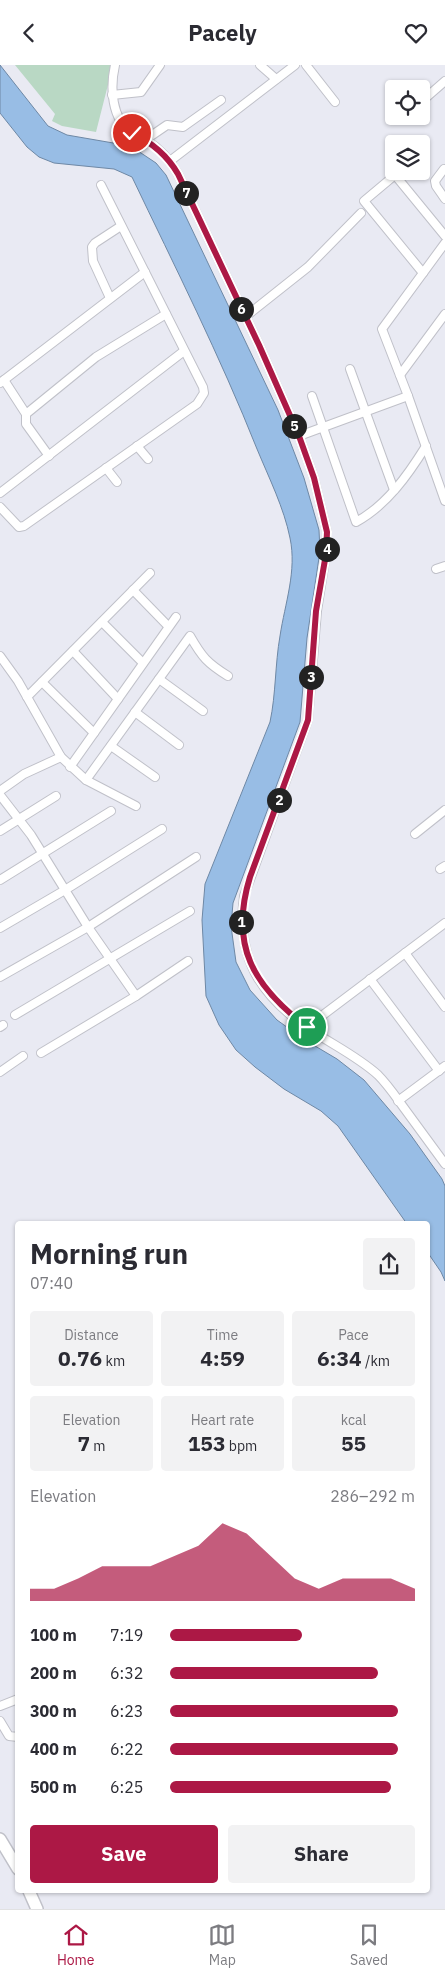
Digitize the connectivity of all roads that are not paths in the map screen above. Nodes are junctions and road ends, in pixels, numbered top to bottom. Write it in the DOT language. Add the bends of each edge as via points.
graph roads {
  1 [pos="115,65"];
  2 [pos="160,65"];
  3 [pos="260,65"];
  4 [pos="296,65"];
  5 [pos="306,65"];
  6 [pos="276,79"];
  7 [pos="445,81"];
  8 [pos="430,94"];
  9 [pos="112,95"];
  10 [pos="221,100"];
  11 [pos="335,102"];
  12 [pos="146,140"];
  13 [pos="170,161"];
  14 [pos="444,169"];
  15 [pos="101,185"];
  16 [pos="445,199"];
  17 [pos="361,213"];
  18 [pos="121,226"];
  19 [pos="445,236"];
  20 [pos="445,243"];
  21 [pos="145,272"];
  22 [pos="423,273"];
  23 [pos="110,299"];
  24 [pos="166,314"];
  25 [pos="445,314"];
  26 [pos="245,317"];
  27 [pos="184,351"];
  28 [pos="350,369"];
  29 [pos="400,375"];
  30 [pos="2,381"];
  31 [pos="312,396"];
  32 [pos="408,396"];
  33 [pos="365,412"];
  34 [pos="26,414"];
  35 [pos="323,427"];
  36 [pos="299,436"];
  37 [pos="138,446"];
  38 [pos="426,446"];
  39 [pos="48,455"];
  40 [pos="148,459"];
  41 [pos="106,468"];
  42 [pos="117,482"];
  43 [pos="394,490"];
  44 [pos="0,493"];
  45 [pos="445,501"];
  46 [pos="0,507"];
  47 [pos="445,566"];
  48 [pos="436,569"];
  49 [pos="150,573"];
  50 [pos="133,590"];
  51 [pos="176,617"];
  52 [pos="102,622"];
  53 [pos="168,626"];
  54 [pos="73,651"];
  55 [pos="0,656"];
  56 [pos="143,663"];
  57 [pos="228,676"];
  58 [pos="159,679"];
  59 [pos="42,682"];
  60 [pos="27,697"];
  61 [pos="118,699"];
  62 [pos="203,711"];
  63 [pos="135,713"];
  64 [pos="94,733"];
  65 [pos="179,745"];
  66 [pos="110,746"];
  67 [pos="61,757"];
  68 [pos="70,767"];
  69 [pos="155,777"];
  70 [pos="86,780"];
  71 [pos="0,793"];
  72 [pos="56,797"];
  73 [pos="136,806"];
  74 [pos="445,810"];
  75 [pos="111,811"];
  76 [pos="19,819"];
  77 [pos="162,829"];
  78 [pos="0,831"];
  79 [pos="416,833"];
  80 [pos="43,854"];
  81 [pos="196,857"];
  82 [pos="0,880"];
  83 [pos="65,890"];
  84 [pos="190,911"];
  85 [pos="88,927"];
  86 [pos="444,927"];
  87 [pos="0,928"];
  88 [pos="405,953"];
  89 [pos="111,960"];
  90 [pos="188,961"];
  91 [pos="0,977"];
  92 [pos="370,979"];
  93 [pos="136,996"];
  94 [pos="445,1007"];
  95 [pos="15,1015"];
  96 [pos="307,1027"];
  97 [pos="41,1053"];
  98 [pos="23,1056"];
  99 [pos="442,1069"];
  100 [pos="0,1072"];
  101 [pos="398,1101"];
  102 [pos="445,1164"];
  103 [pos="15,1700"];
  104 [pos="0,1706"];
  105 [pos="0,1721"];
  106 [pos="15,1736"];
  107 [pos="0,1839"];
  108 [pos="3,1852"];
  109 [pos="15,1865"];
  110 [pos="29,1893"];
  111 [pos="37,1909"];
  1 -- 9 [label="street"];
  2 -- 9 [label="street" via="140,92"];
  3 -- 6 [label="street"];
  4 -- 6 [label="street"];
  5 -- 11 [label="street"];
  6 -- 13 [label="street"];
  7 -- 8 [label="street"];
  9 -- 12 [label="street" via="125,127"];
  10 -- 12 [label="street" via="183,127 167,125"];
  12 -- 13 [label="street"];
  13 -- 26 [label="street"];
  14 -- 16 [label="street" via="435,181"];
  15 -- 18 [label="street"];
  17 -- 26 [label="street" via="308,267"];
  18 -- 21 [label="street"];
  18 -- 23 [label="street" via="92,247 93,261"];
  19 -- 22 [label="street" via="395,175 364,201"];
  20 -- 22 [label="street"];
  21 -- 23 [label="street"];
  21 -- 24 [label="street"];
  22 -- 29 [label="street" via="382,329"];
  23 -- 30 [label="street"];
  24 -- 27 [label="street"];
  24 -- 34 [label="street" via="96,357"];
  25 -- 29 [label="street"];
  26 -- 36 [label="street"];
  27 -- 37 [label="street" via="202,387 202,398"];
  27 -- 39 [label="street"];
  28 -- 33 [label="street"];
  29 -- 32 [label="street"];
  30 -- 34 [label="street"];
  31 -- 35 [label="street"];
  32 -- 33 [label="street"];
  32 -- 38 [label="street"];
  33 -- 35 [label="street"];
  33 -- 43 [label="street"];
  34 -- 39 [label="street" via="26,423"];
  35 -- 36 [label="street"];
  35 -- 43 [label="street" via="356,522"];
  36 -- 96 [label="street" via="314,478 327,532 316,611 308,720 250,877 241,917 247,956 258,977 282,1006"];
  37 -- 40 [label="street"];
  37 -- 41 [label="street"];
  38 -- 43 [label="street"];
  38 -- 45 [label="street"];
  39 -- 44 [label="street"];
  41 -- 42 [label="street"];
  41 -- 46 [label="street" via="24,526 19,527"];
  47 -- 48 [label="street"];
  49 -- 50 [label="street"];
  50 -- 52 [label="street"];
  50 -- 53 [label="street"];
  51 -- 53 [label="street"];
  52 -- 54 [label="street"];
  52 -- 56 [label="street"];
  53 -- 56 [label="street"];
  54 -- 59 [label="street"];
  54 -- 61 [label="street"];
  55 -- 60 [label="street"];
  56 -- 61 [label="street"];
  57 -- 58 [label="street" via="205,660 190,636"];
  58 -- 62 [label="street"];
  58 -- 63 [label="street"];
  59 -- 60 [label="street"];
  59 -- 64 [label="street"];
  60 -- 67 [label="street"];
  61 -- 64 [label="street"];
  63 -- 65 [label="street"];
  63 -- 66 [label="street"];
  64 -- 68 [label="street"];
  66 -- 69 [label="street"];
  66 -- 70 [label="street"];
  67 -- 68 [label="street"];
  67 -- 71 [label="street" via="24,774"];
  68 -- 70 [label="street"];
  70 -- 73 [label="street"];
  71 -- 76 [label="street"];
  72 -- 76 [label="street"];
  74 -- 79 [label="street"];
  75 -- 80 [label="street"];
  76 -- 78 [label="street"];
  76 -- 80 [label="street"];
  77 -- 83 [label="street"];
  80 -- 82 [label="street"];
  80 -- 83 [label="street"];
  81 -- 85 [label="street"];
  83 -- 85 [label="street"];
  83 -- 87 [label="street"];
  84 -- 89 [label="street"];
  85 -- 89 [label="street"];
  85 -- 91 [label="street"];
  86 -- 88 [label="street"];
  88 -- 92 [label="street"];
  88 -- 94 [label="street"];
  89 -- 93 [label="street"];
  89 -- 95 [label="street"];
  90 -- 93 [label="street"];
  92 -- 96 [label="street"];
  92 -- 99 [label="street"];
  93 -- 97 [label="street"];
  96 -- 101 [label="street" via="377,1075"];
  98 -- 100 [label="street"];
  99 -- 101 [label="street"];
  101 -- 102 [label="street"];
  103 -- 104 [label="street"];
  105 -- 106 [label="street" via="9,1735"];
  107 -- 108 [label="street"];
  108 -- 109 [label="street"];
  110 -- 111 [label="street"];
}
